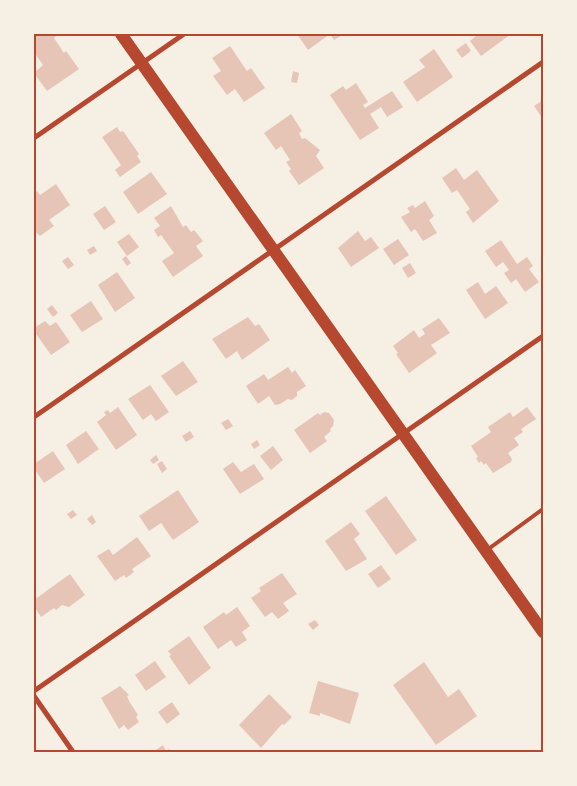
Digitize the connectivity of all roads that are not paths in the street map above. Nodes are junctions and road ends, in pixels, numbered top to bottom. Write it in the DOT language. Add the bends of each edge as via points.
graph roads {
  1 [pos="121,34"];
  2 [pos="184,34"];
  3 [pos="543,62"];
  4 [pos="141,64"];
  5 [pos="34,138"];
  6 [pos="272,251"];
  7 [pos="543,336"];
  8 [pos="34,417"];
  9 [pos="402,435"];
  10 [pos="543,509"];
  11 [pos="485,551"];
  12 [pos="543,632"];
  13 [pos="34,691"];
  14 [pos="34,696"];
  15 [pos="73,752"];
  1 -- 4 [label="main road"];
  2 -- 4 [label="street"];
  3 -- 6 [label="street"];
  4 -- 5 [label="street"];
  4 -- 6 [label="main road"];
  6 -- 8 [label="street"];
  6 -- 9 [label="main road"];
  7 -- 9 [label="street"];
  9 -- 11 [label="main road"];
  9 -- 13 [label="street"];
  10 -- 11 [label="lane"];
  11 -- 12 [label="main road"];
  14 -- 15 [label="street"];
}
